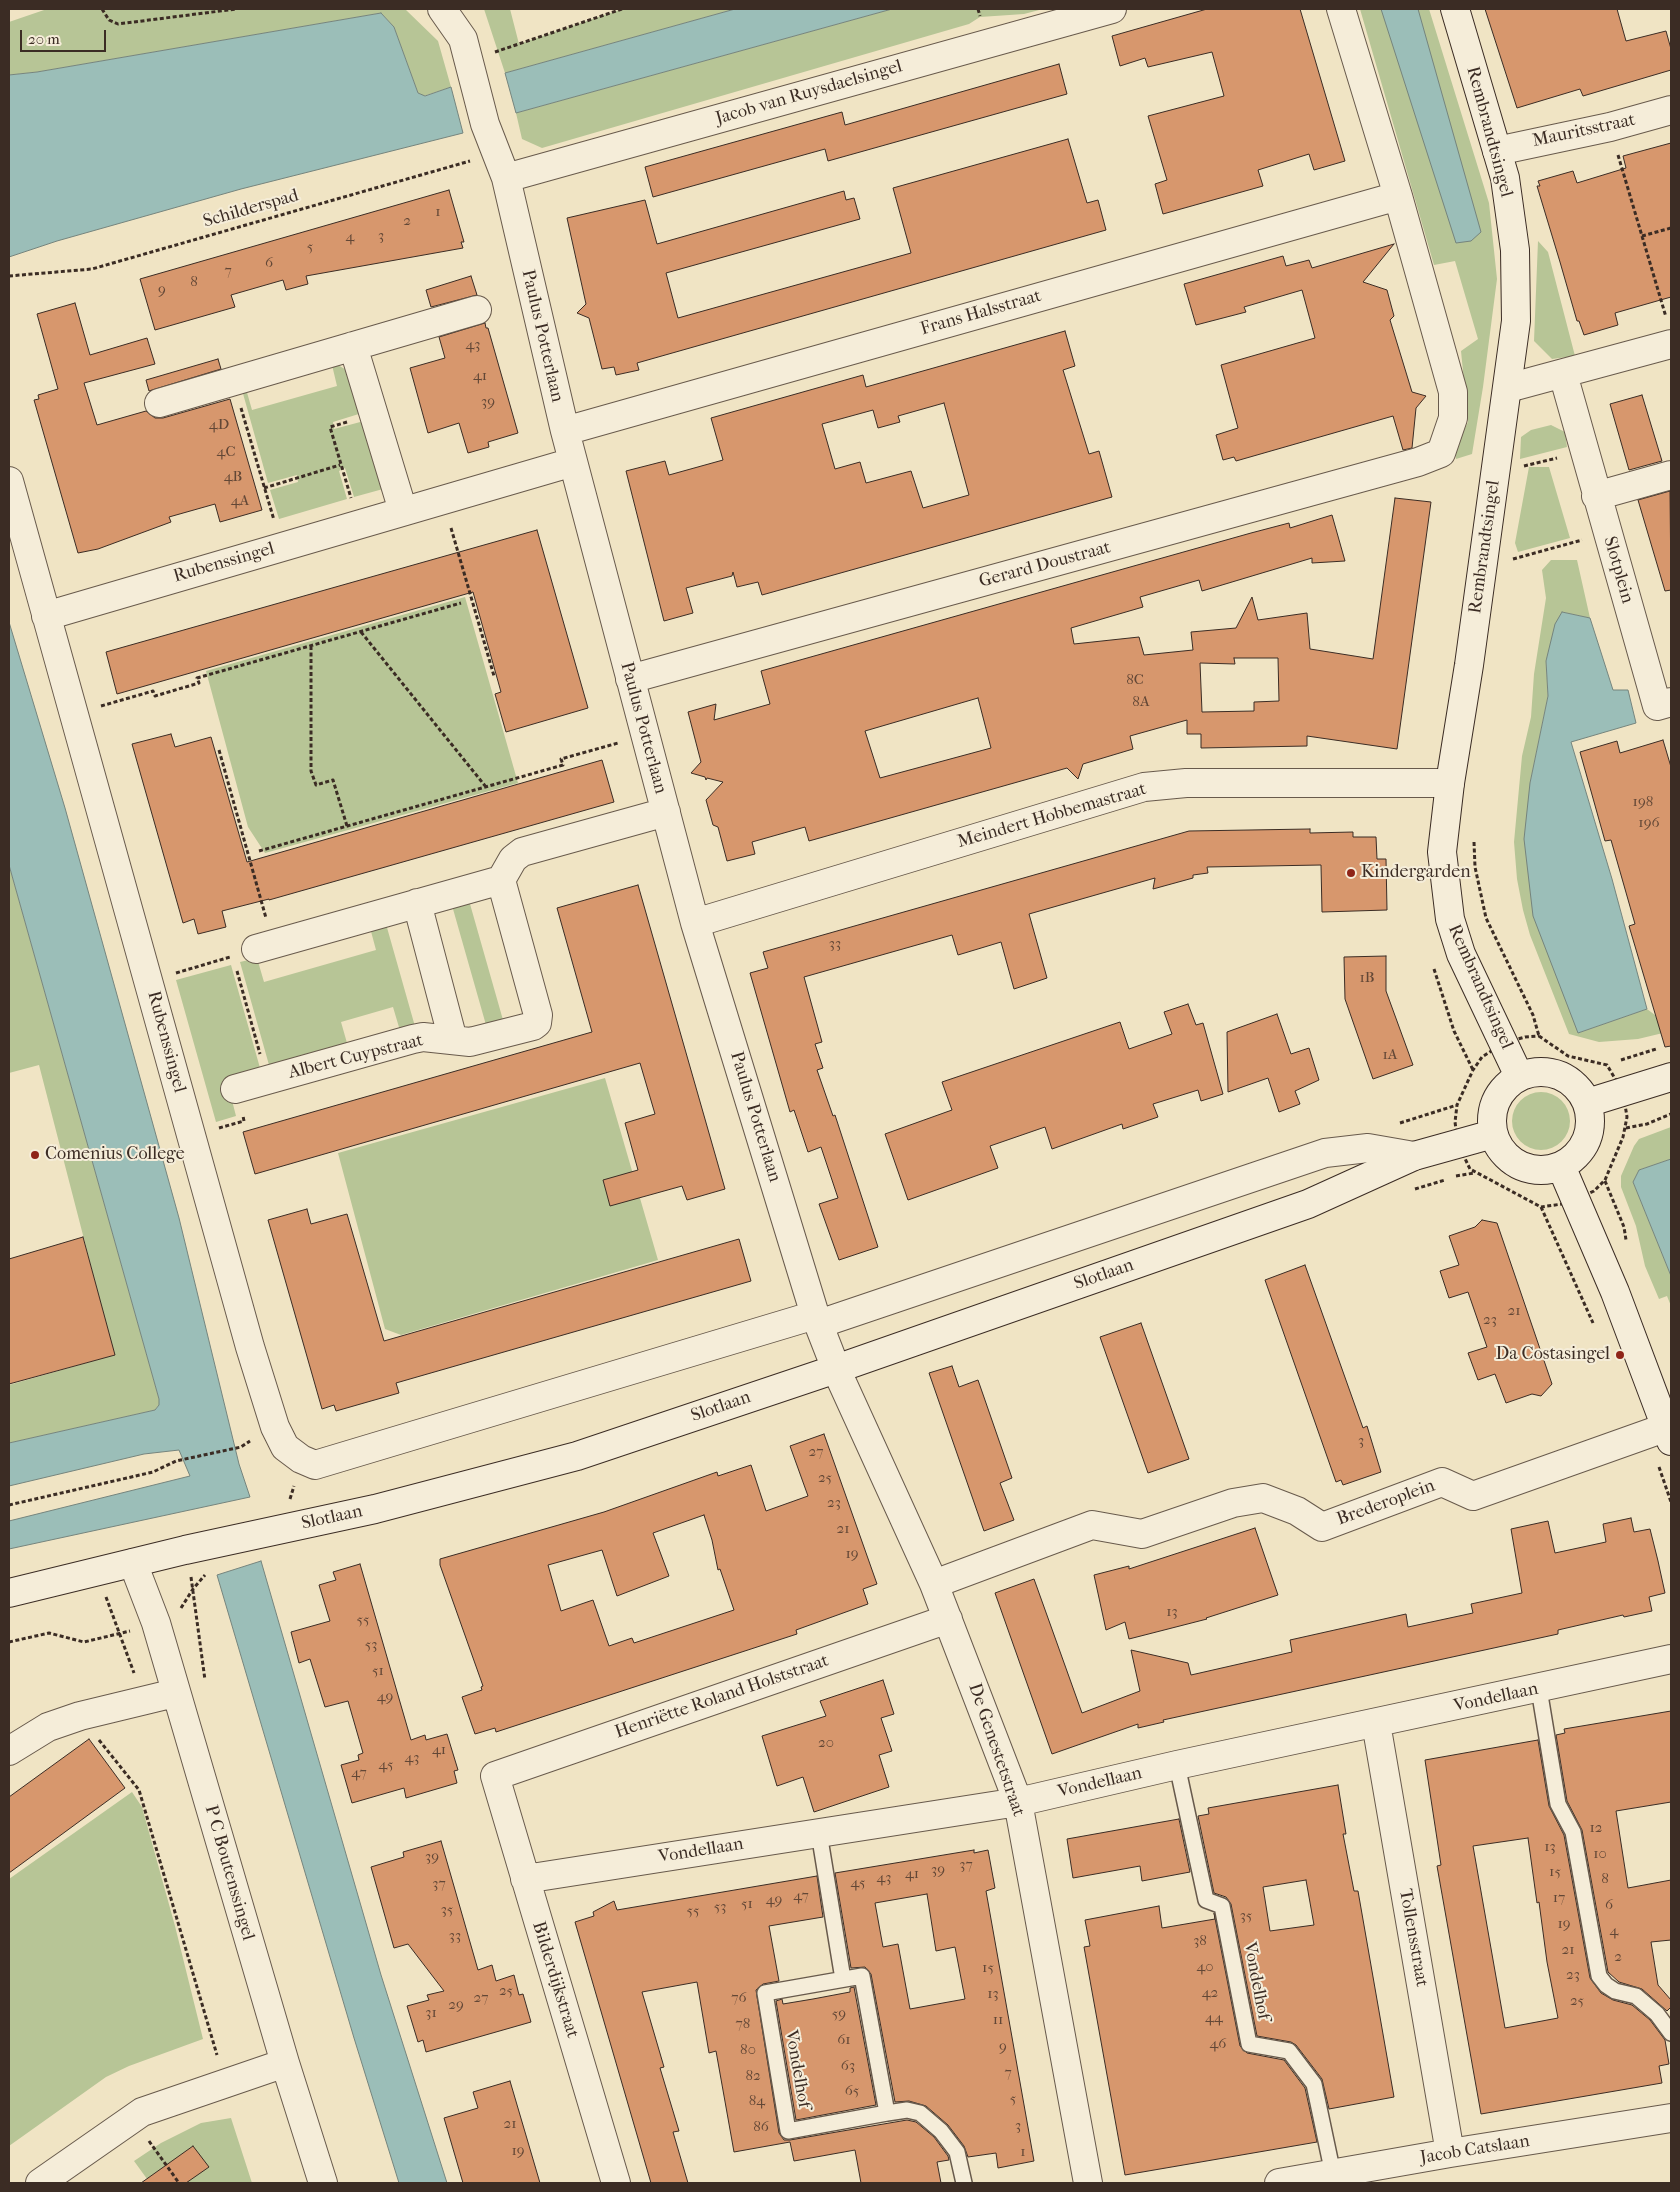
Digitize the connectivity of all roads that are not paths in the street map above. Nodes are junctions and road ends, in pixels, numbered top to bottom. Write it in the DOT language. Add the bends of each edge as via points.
graph roads {
  1 [pos="442,9"];
  2 [pos="1112,9"];
  3 [pos="1341,9"];
  4 [pos="1456,9"];
  5 [pos="1671,110"];
  6 [pos="1497,151"];
  7 [pos="502,166"];
  8 [pos="1398,196"];
  9 [pos="477,310"];
  10 [pos="1669,331"];
  11 [pos="353,346"];
  12 [pos="1563,374"];
  13 [pos="1508,388"];
  14 [pos="159,403"];
  15 [pos="564,431"];
  16 [pos="573,462"];
  17 [pos="1671,475"];
  18 [pos="9,481"];
  19 [pos="1596,496"];
  20 [pos="403,511"];
  21 [pos="46,616"];
  22 [pos="630,678"];
  23 [pos="1671,702"];
  24 [pos="1450,783"];
  25 [pos="666,812"];
  26 [pos="501,880"];
  27 [pos="417,904"];
  28 [pos="696,922"];
  29 [pos="254,949"];
  30 [pos="453,1040"];
  31 [pos="1519,1076"];
  32 [pos="1671,1077"];
  33 [pos="235,1089"];
  34 [pos="1587,1103"];
  35 [pos="1493,1134"];
  36 [pos="1414,1156"];
  37 [pos="1562,1166"];
  38 [pos="817,1320"];
  39 [pos="836,1368"];
  40 [pos="1669,1434"];
  41 [pos="301,1459"];
  42 [pos="133,1563"];
  43 [pos="934,1584"];
  44 [pos="9,1593"];
  45 [pos="948,1618"];
  46 [pos="1671,1659"];
  47 [pos="1539,1689"];
  48 [pos="175,1693"];
  49 [pos="1376,1723"];
  50 [pos="9,1751"];
  51 [pos="1177,1765"];
  52 [pos="495,1776"];
  53 [pos="1018,1802"];
  54 [pos="819,1833"];
  55 [pos="524,1879"];
  56 [pos="843,1980"];
  57 [pos="1671,2033"];
  58 [pos="285,2063"];
  59 [pos="887,2113"];
  60 [pos="1671,2118"];
  61 [pos="1450,2153"];
  62 [pos="1333,2174"];
  63 [pos="40,2183"];
  64 [pos="323,2183"];
  65 [pos="616,2183"];
  66 [pos="964,2183"];
  67 [pos="1088,2183"];
  68 [pos="1279,2183"];
  1 -- 7 [label="street, Paulus Potterlaan" via="463,39 485,124"];
  2 -- 7 [label="street, Jacob van Ruysdaelsingel"];
  3 -- 8 [label="street"];
  4 -- 6 [label="street, Rembrandtsingel"];
  5 -- 6 [label="street, Mauritsstraat" via="1610,127"];
  6 -- 13 [label="street, Rembrandtsingel" via="1505,178 1515,250 1516,321"];
  7 -- 15 [label="street, Paulus Potterlaan"];
  8 -- 15 [label="street, Frans Halsstraat"];
  8 -- 22 [label="street, Gerard Doustraat" via="1453,392 1453,418 1441,453 1418,462"];
  9 -- 11 [label="street"];
  10 -- 12 [label="street"];
  11 -- 14 [label="street"];
  11 -- 20 [label="street"];
  12 -- 13 [label="street"];
  12 -- 19 [label="street"];
  13 -- 24 [label="street, Rembrandtsingel"];
  15 -- 16 [label="street, Paulus Potterlaan"];
  16 -- 20 [label="street, Rubenssingel"];
  16 -- 22 [label="street, Paulus Potterlaan"];
  17 -- 19 [label="street"];
  18 -- 21 [label="street, Rubenssingel"];
  19 -- 23 [label="street, Slotplein" via="1657,706"];
  20 -- 21 [label="street, Rubenssingel"];
  21 -- 41 [label="street, Rubenssingel" via="250,1347 275,1428 285,1447"];
  22 -- 25 [label="street, Paulus Potterlaan"];
  24 -- 28 [label="street, Meindert Hobbemastraat" via="1186,783 1144,787"];
  24 -- 31 [label="street, Rembrandtsingel" via="1442,852 1450,919 1461,954"];
  25 -- 26 [label="street" via="522,852 513,859"];
  25 -- 28 [label="street, Paulus Potterlaan"];
  26 -- 27 [label="street"];
  26 -- 30 [label="street, Albert Cuypstraat" via="538,1019 529,1028 476,1041"];
  27 -- 29 [label="street"];
  27 -- 30 [label="street"];
  28 -- 38 [label="street, Paulus Potterlaan"];
  30 -- 33 [label="street, Albert Cuypstraat" via="413,1039"];
  31 -- 34 [label="street" via="1539,1072 1560,1075 1581,1091"];
  31 -- 35 [label="street" via="1499,1094 1492,1120"];
  32 -- 34 [label="street"];
  34 -- 37 [label="street" via="1590,1128 1587,1139 1572,1159"];
  35 -- 36 [label="street, Slotlaan"];
  35 -- 37 [label="street" via="1508,1158 1520,1166 1534,1170"];
  36 -- 38 [label="street, Slotlaan" via="1368,1148 1325,1153"];
  36 -- 39 [label="street, Slotlaan" via="1308,1204"];
  37 -- 40 [label="street" via="1615,1292"];
  38 -- 39 [label="street, Paulus Potterlaan"];
  38 -- 41 [label="street, Slotlaan" via="315,1465"];
  39 -- 42 [label="street, Slotlaan" via="577,1456 375,1509"];
  39 -- 43 [label="street, De Genestetstraat"];
  40 -- 43 [label="street, Brederoplein" via="1473,1496 1442,1482 1322,1526 1263,1498 1233,1503 1142,1534 1092,1525"];
  42 -- 44 [label="street, Slotlaan"];
  42 -- 48 [label="street, P C Boutenssingel" via="156,1623"];
  43 -- 45 [label="street, De Genestetstraat"];
  45 -- 52 [label="street, Henriëtte Roland Holststraat"];
  45 -- 53 [label="street, De Genestetstraat"];
  46 -- 47 [label="street, Vondellaan"];
  47 -- 49 [label="street, Vondellaan"];
  47 -- 57 [label="lane" via="1558,1804 1573,1832 1599,1976 1616,1991 1636,1996 1657,2014"];
  48 -- 50 [label="street" via="48,1727"];
  48 -- 58 [label="street, P C Boutenssingel"];
  49 -- 51 [label="street, Vondellaan"];
  49 -- 61 [label="street, Tollensstraat"];
  51 -- 53 [label="street, Vondellaan"];
  51 -- 62 [label="lane, Vondelhof" via="1206,1900 1222,1906 1249,2044 1289,2051 1314,2084"];
  52 -- 55 [label="street, Bilderdijkstraat"];
  53 -- 54 [label="street, Vondellaan"];
  53 -- 67 [label="street, De Genestetstraat"];
  54 -- 55 [label="street, Vondellaan"];
  54 -- 56 [label="lane"];
  55 -- 65 [label="street, Bilderdijkstraat"];
  56 -- 59 [label="lane, Vondelhof" via="862,1976"];
  56 -- 59 [label="lane, Vondelhof" via="765,1993 788,2131"];
  58 -- 63 [label="street" via="142,2112"];
  58 -- 64 [label="street, P C Boutenssingel"];
  59 -- 66 [label="lane, Vondelhof" via="907,2110 920,2113 934,2125 957,2152"];
  60 -- 61 [label="street, Jacob Catslaan"];
  61 -- 62 [label="street, Jacob Catslaan"];
  62 -- 68 [label="street, Jacob Catslaan"];
}
